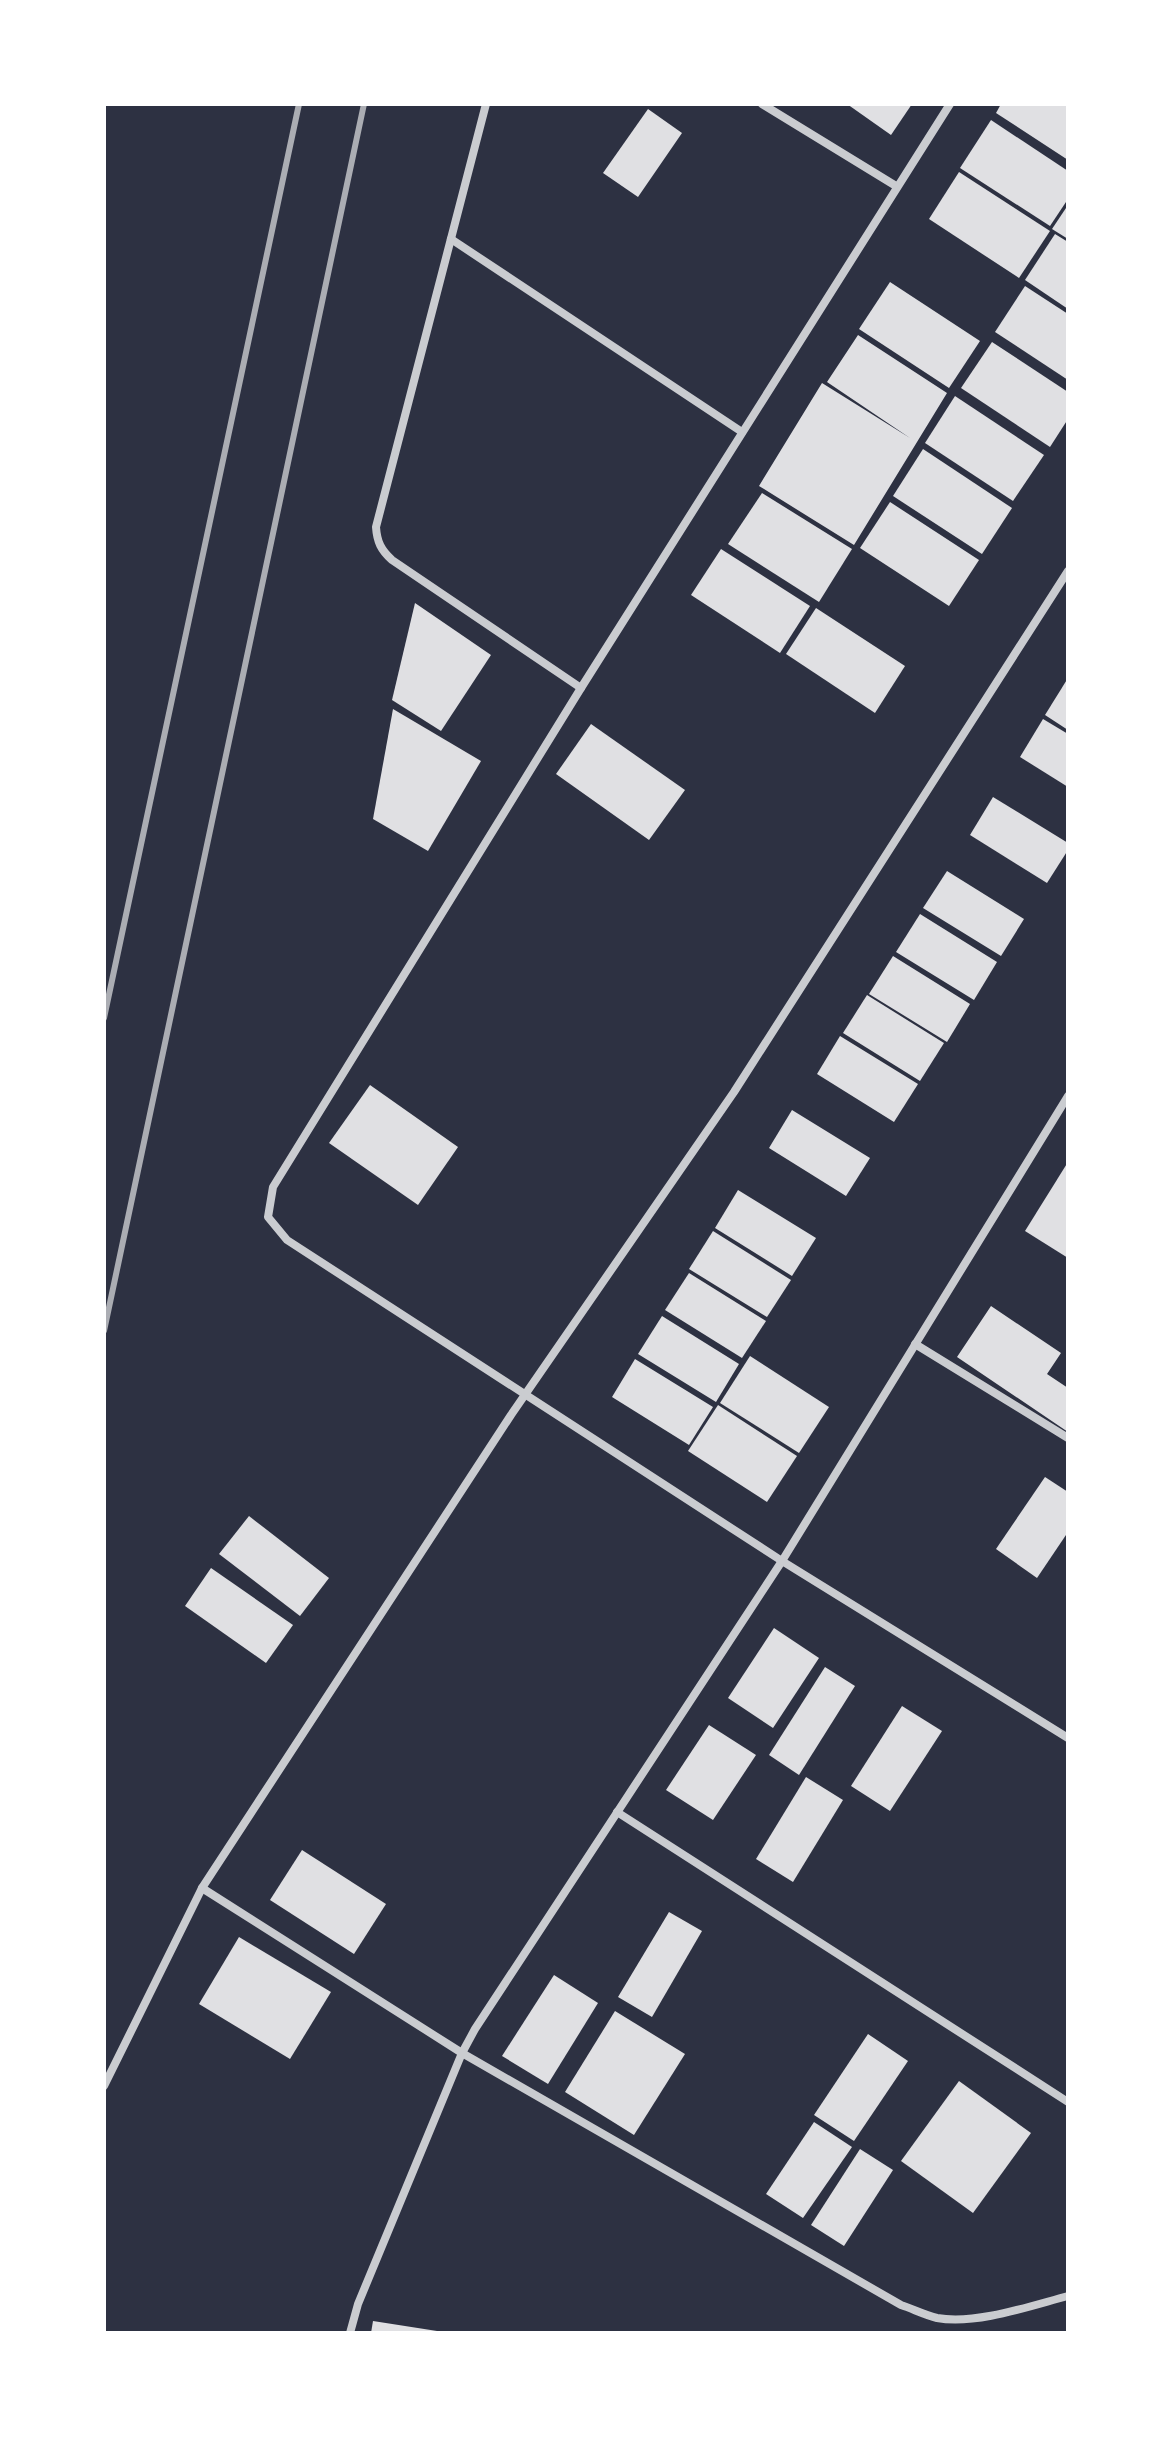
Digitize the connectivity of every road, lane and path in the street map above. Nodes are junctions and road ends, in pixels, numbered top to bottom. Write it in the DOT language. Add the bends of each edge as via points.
graph roads {
  1 [pos="486,104"];
  2 [pos="762,104"];
  3 [pos="950,104"];
  4 [pos="896,186"];
  5 [pos="451,239"];
  6 [pos="742,432"];
  7 [pos="1068,571"];
  8 [pos="581,688"];
  9 [pos="1068,1096"];
  10 [pos="915,1344"];
  11 [pos="526,1394"];
  12 [pos="1068,1438"];
  13 [pos="782,1561"];
  14 [pos="1068,1738"];
  15 [pos="617,1812"];
  16 [pos="202,1888"];
  17 [pos="462,2053"];
  18 [pos="104,2086"];
  19 [pos="1068,2102"];
  20 [pos="1068,2296"];
  21 [pos="350,2333"];
  1 -- 5 [label="street"];
  2 -- 4 [label="street"];
  3 -- 4 [label="street"];
  4 -- 6 [label="street"];
  5 -- 6 [label="street"];
  5 -- 8 [label="street" via="377,539 392,560"];
  6 -- 8 [label="street"];
  7 -- 11 [label="street" via="734,1092"];
  8 -- 11 [label="street" via="273,1187 268,1217 287,1240"];
  9 -- 10 [label="street"];
  10 -- 12 [label="street"];
  10 -- 13 [label="street"];
  11 -- 13 [label="street"];
  11 -- 16 [label="street"];
  13 -- 14 [label="street"];
  13 -- 15 [label="street"];
  15 -- 17 [label="street"];
  15 -- 19 [label="street"];
  16 -- 17 [label="street"];
  16 -- 18 [label="street"];
  17 -- 20 [label="street" via="901,2305 938,2318 960,2318"];
  17 -- 21 [label="street"];
}
